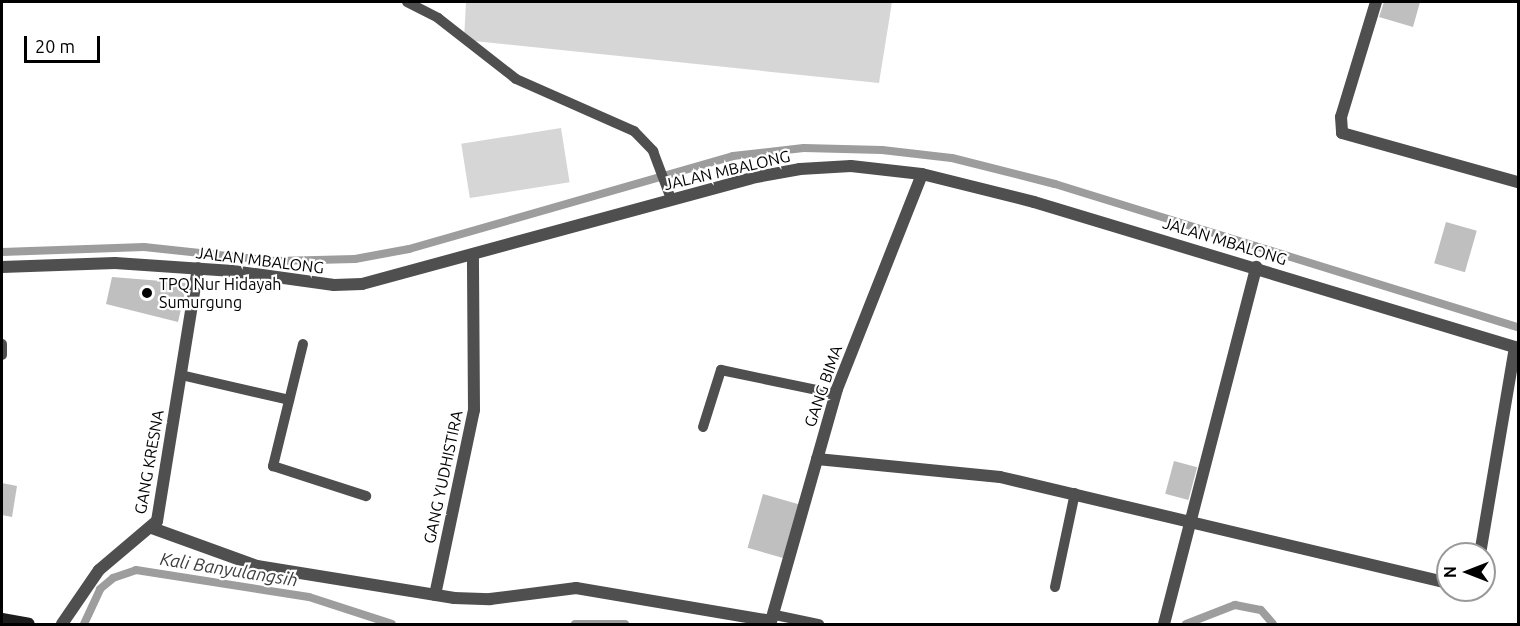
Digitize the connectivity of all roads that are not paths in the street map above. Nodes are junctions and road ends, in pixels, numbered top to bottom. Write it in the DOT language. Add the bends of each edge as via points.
graph roads {
  1 [pos="407,2"];
  2 [pos="1376,2"];
  3 [pos="922,174"];
  4 [pos="1518,182"];
  5 [pos="669,193"];
  6 [pos="473,256"];
  7 [pos="2,267"];
  8 [pos="1256,267"];
  9 [pos="198,268"];
  10 [pos="2,344"];
  11 [pos="303,344"];
  12 [pos="1517,348"];
  13 [pos="2,355"];
  14 [pos="181,375"];
  15 [pos="836,394"];
  16 [pos="289,400"];
  17 [pos="703,427"];
  18 [pos="817,459"];
  19 [pos="1075,493"];
  20 [pos="366,496"];
  21 [pos="1190,521"];
  22 [pos="152,528"];
  23 [pos="1482,542"];
  24 [pos="1436,580"];
  25 [pos="1055,587"];
  26 [pos="435,595"];
  27 [pos="775,615"];
  28 [pos="2,619"];
  29 [pos="29,624"];
  30 [pos="62,624"];
  31 [pos="819,624"];
  32 [pos="1164,624"];
  1 -- 5 [label="lane" via="438,18 516,79 628,126 646,141"];
  2 -- 4 [label="street" via="1341,117 1342,133"];
  3 -- 5 [label="street, JALAN MBALONG" via="851,166 800,169"];
  3 -- 8 [label="street, JALAN MBALONG" via="1034,202"];
  3 -- 15 [label="street, GANG BIMA"];
  5 -- 6 [label="street, JALAN MBALONG"];
  6 -- 9 [label="street, JALAN MBALONG" via="351,285"];
  6 -- 26 [label="street, GANG YUDHISTIRA" via="475,402"];
  7 -- 9 [label="street, JALAN MBALONG" via="94,262"];
  8 -- 12 [label="street, JALAN MBALONG"];
  8 -- 21 [label="street"];
  9 -- 14 [label="street, GANG KRESNA"];
  10 -- 13 [label="lane"];
  11 -- 16 [label="lane"];
  12 -- 23 [label="street"];
  14 -- 16 [label="lane"];
  14 -- 22 [label="street, GANG KRESNA" via="159,511"];
  15 -- 17 [label="lane" via="721,370"];
  15 -- 18 [label="street, GANG BIMA"];
  16 -- 20 [label="lane" via="274,467"];
  18 -- 19 [label="street" via="1000,477"];
  18 -- 27 [label="street, GANG BIMA"];
  19 -- 21 [label="street"];
  19 -- 25 [label="lane"];
  21 -- 24 [label="street"];
  21 -- 32 [label="street"];
  22 -- 26 [label="street" via="257,566"];
  22 -- 30 [label="street, GANG KRESNA" via="99,570"];
  26 -- 27 [label="street" via="480,600 576,588 765,621"];
  27 -- 31 [label="lane"];
  28 -- 29 [label="street"];
}
